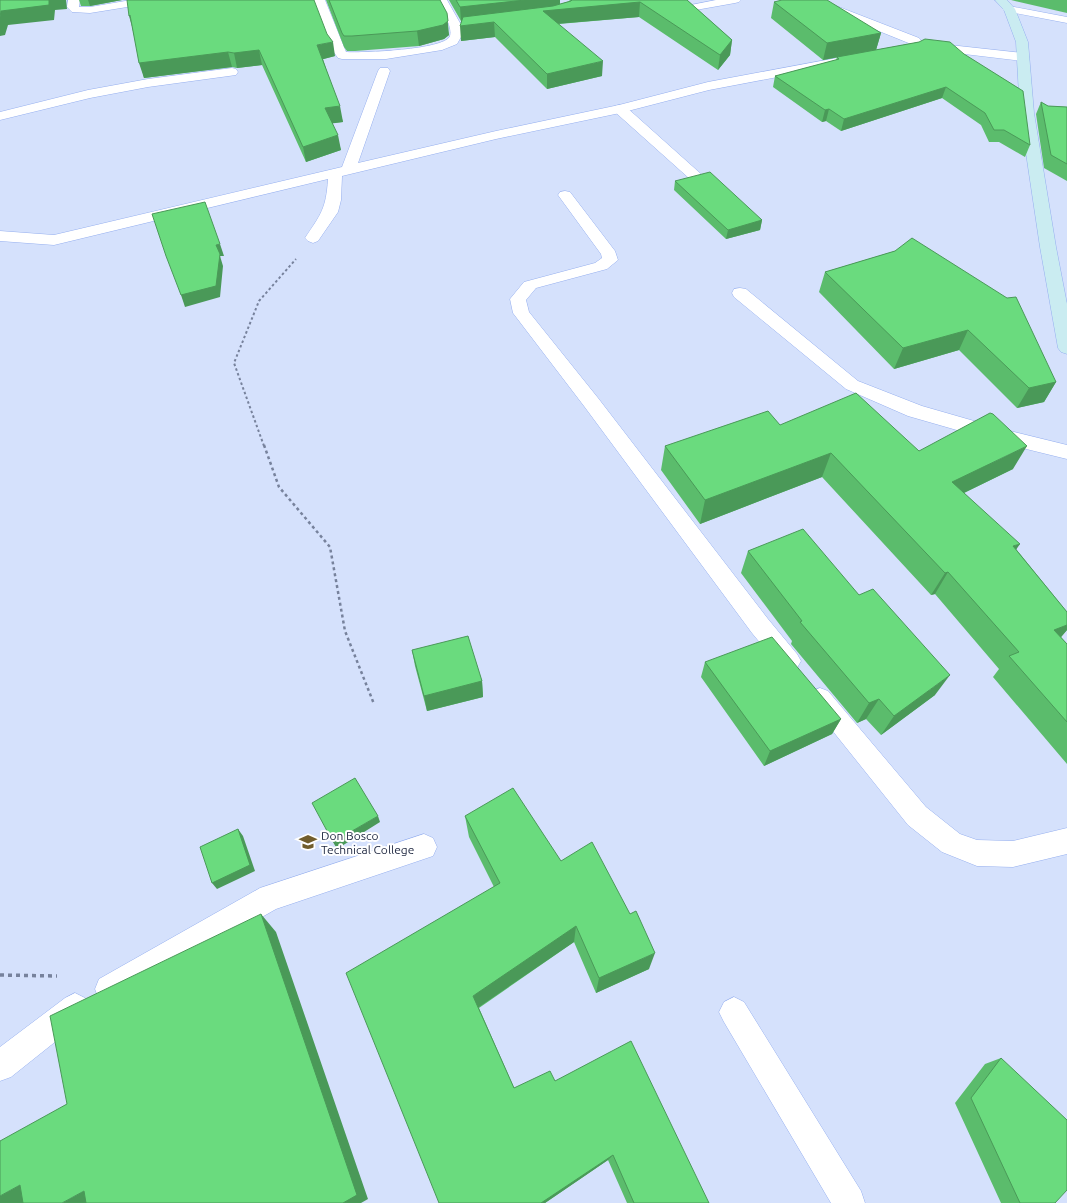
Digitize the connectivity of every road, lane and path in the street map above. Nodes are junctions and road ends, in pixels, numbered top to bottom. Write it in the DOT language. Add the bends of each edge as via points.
graph roads {
  1 [pos="74,0"];
  2 [pos="152,0"];
  3 [pos="319,0"];
  4 [pos="441,0"];
  5 [pos="735,0"];
  6 [pos="811,0"];
  7 [pos="1005,5"];
  8 [pos="690,8"];
  9 [pos="1067,20"];
  10 [pos="478,24"];
  11 [pos="456,27"];
  12 [pos="918,45"];
  13 [pos="900,50"];
  14 [pos="1023,56"];
  15 [pos="849,60"];
  16 [pos="384,71"];
  17 [pos="232,72"];
  18 [pos="620,109"];
  19 [pos="0,116"];
  20 [pos="342,172"];
  21 [pos="696,177"];
  22 [pos="565,195"];
  23 [pos="0,236"];
  24 [pos="314,238"];
  25 [pos="740,293"];
  26 [pos="1067,348"];
  27 [pos="1067,452"];
  28 [pos="374,704"];
  29 [pos="1067,841"];
  30 [pos="424,847"];
  31 [pos="734,1012"];
  32 [pos="0,1066"];
  33 [pos="849,1203"];
  1 -- 2 [label="street" via="73,7 76,10 90,10"];
  3 -- 11 [label="street" via="342,55 397,55 442,46 452,42 456,36"];
  4 -- 11 [label="street"];
  5 -- 8 [label="street"];
  6 -- 12 [label="street" via="915,41"];
  7 -- 9 [label="street"];
  7 -- 14 [label="main road" via="1022,42"];
  10 -- 11 [label="street"];
  12 -- 13 [label="street" via="915,48"];
  12 -- 14 [label="street"];
  14 -- 26 [label="main road" via="1027,113"];
  15 -- 18 [label="street" via="708,86"];
  16 -- 20 [label="street"];
  17 -- 19 [label="street" via="88,94"];
  18 -- 20 [label="street" via="496,135"];
  18 -- 21 [label="street"];
  20 -- 23 [label="street" via="54,240"];
  20 -- 24 [label="street" via="330,212"];
  22 -- 29 [label="street" via="610,254 610,260 601,266 530,285 518,299 521,313 760,626 917,816 952,843 977,853 1013,854"];
  24 -- 28 [label="path" via="259,301 234,363 279,487 330,547 345,631"];
  25 -- 27 [label="street" via="852,384 915,411"];
  30 -- 32 [label="street" via="270,898 77,1007"];
  31 -- 33 [label="street"];
}
